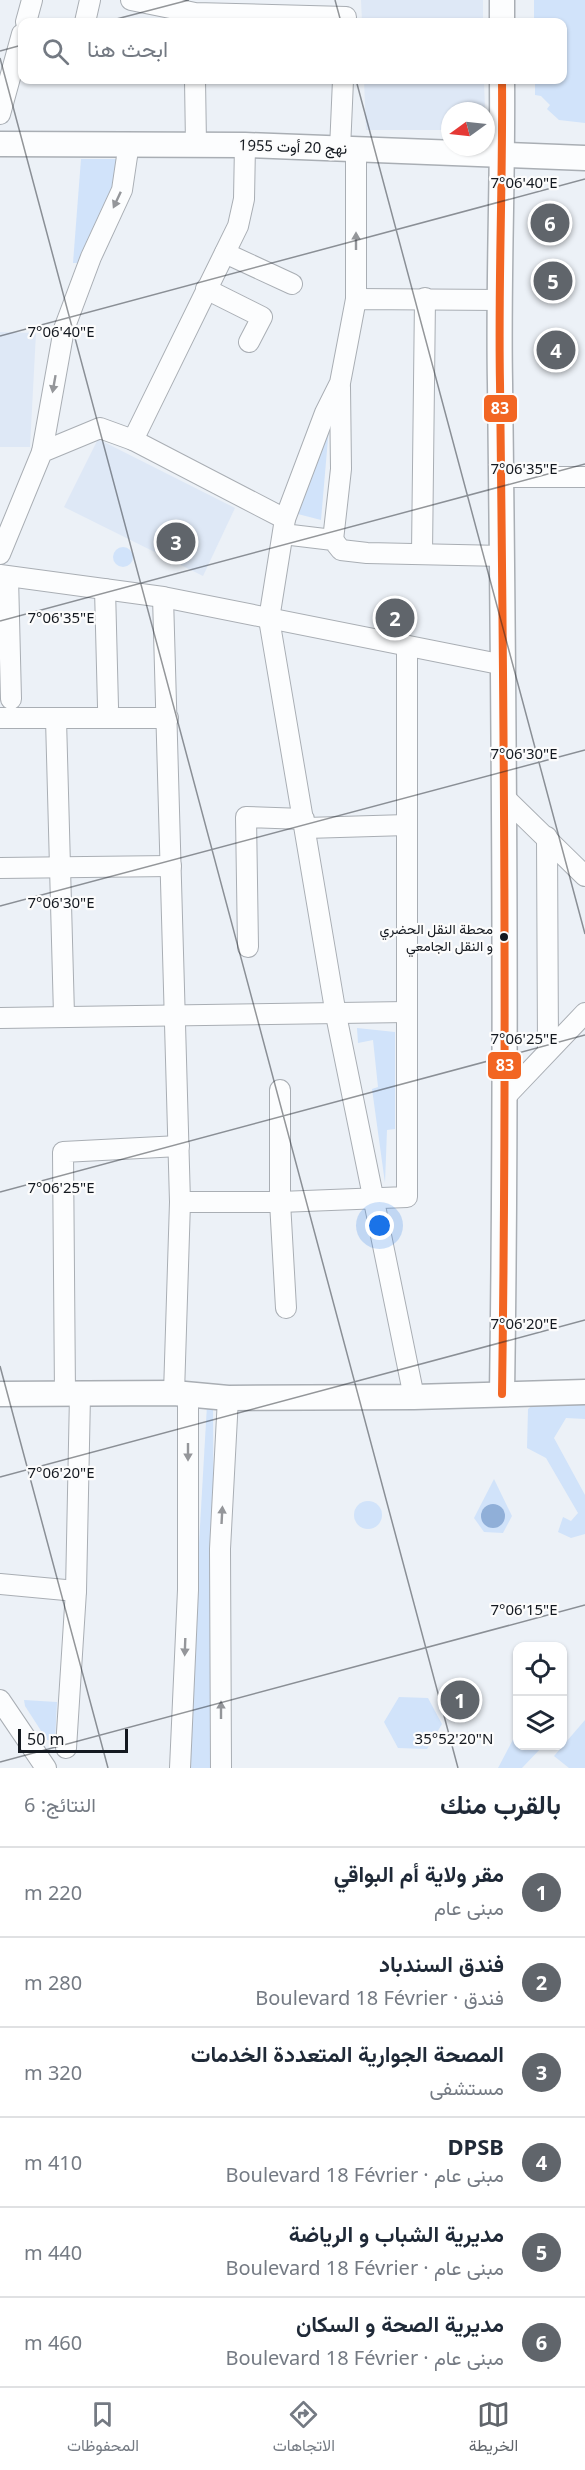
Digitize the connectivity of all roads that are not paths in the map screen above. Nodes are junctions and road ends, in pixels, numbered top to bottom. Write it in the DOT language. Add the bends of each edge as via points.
graph roads {
  1 [pos="32,0"];
  2 [pos="90,0"];
  3 [pos="130,0"];
  4 [pos="502,0"];
  5 [pos="231,6"];
  6 [pos="346,13"];
  7 [pos="27,18"];
  8 [pos="86,18"];
  9 [pos="195,18"];
  10 [pos="502,18"];
  11 [pos="18,49"];
  12 [pos="195,84"];
  13 [pos="343,84"];
  14 [pos="502,84"];
  15 [pos="0,114"];
  16 [pos="129,143"];
  17 [pos="0,144"];
  18 [pos="196,144"];
  19 [pos="245,145"];
  20 [pos="348,149"];
  21 [pos="502,157"];
  22 [pos="585,158"];
  23 [pos="225,253"];
  24 [pos="292,284"];
  25 [pos="206,289"];
  26 [pos="425,298"];
  27 [pos="356,299"];
  28 [pos="500,300"];
  29 [pos="249,342"];
  30 [pos="340,383"];
  31 [pos="133,440"];
  32 [pos="42,452"];
  33 [pos="502,477"];
  34 [pos="585,477"];
  35 [pos="284,526"];
  36 [pos="333,540"];
  37 [pos="422,553"];
  38 [pos="0,554"];
  39 [pos="503,556"];
  40 [pos="4,576"];
  41 [pos="105,589"];
  42 [pos="164,597"];
  43 [pos="269,619"];
  44 [pos="407,646"];
  45 [pos="504,665"];
  46 [pos="11,699"];
  47 [pos="108,707"];
  48 [pos="0,718"];
  49 [pos="168,718"];
  50 [pos="56,719"];
  51 [pos="506,799"];
  52 [pos="305,824"];
  53 [pos="407,825"];
  54 [pos="547,837"];
  55 [pos="62,866"];
  56 [pos="171,866"];
  57 [pos="0,868"];
  58 [pos="585,876"];
  59 [pos="248,947"];
  60 [pos="407,1012"];
  61 [pos="585,1013"];
  62 [pos="64,1015"];
  63 [pos="176,1015"];
  64 [pos="336,1015"];
  65 [pos="0,1018"];
  66 [pos="548,1051"];
  67 [pos="280,1090"];
  68 [pos="507,1095"];
  69 [pos="178,1146"];
  70 [pos="375,1200"];
  71 [pos="180,1202"];
  72 [pos="280,1202"];
  73 [pos="285,1308"];
  74 [pos="585,1392"];
  75 [pos="0,1394"];
  76 [pos="73,1394"];
  77 [pos="181,1394"];
  78 [pos="502,1394"];
  79 [pos="414,1397"];
  80 [pos="228,1398"];
  81 [pos="0,1584"];
  82 [pos="76,1591"];
  83 [pos="0,1700"];
  84 [pos="66,1748"];
  85 [pos="46,1768"];
  86 [pos="180,1768"];
  87 [pos="221,1768"];
  1 -- 7 [label="street"];
  2 -- 8 [label="street"];
  3 -- 9 [label="street"];
  4 -- 10 [label="main road"];
  5 -- 6 [label="street"];
  5 -- 9 [label="street"];
  11 -- 15 [label="street"];
  12 -- 18 [label="street"];
  13 -- 20 [label="street"];
  14 -- 21 [label="main road"];
  16 -- 17 [label="main road, نهج 20 أوت 1955"];
  16 -- 18 [label="main road, نهج 20 أوت 1955"];
  16 -- 32 [label="street, one-way" via="122,190 64,329"];
  18 -- 19 [label="main road, نهج 20 أوت 1955"];
  19 -- 20 [label="main road, نهج 20 أوت 1955"];
  19 -- 23 [label="street" via="244,199 238,226"];
  20 -- 21 [label="main road, نهج 20 أوت 1955"];
  27 -- 20 [label="street, one-way"];
  21 -- 22 [label="main road, نهج 20 أوت 1955"];
  21 -- 28 [label="main road"];
  23 -- 24 [label="street"];
  23 -- 25 [label="street"];
  25 -- 29 [label="street" via="262,317"];
  25 -- 31 [label="street"];
  26 -- 27 [label="street"];
  26 -- 28 [label="street"];
  26 -- 37 [label="street"];
  27 -- 30 [label="street"];
  28 -- 33 [label="main road"];
  30 -- 35 [label="street"];
  30 -- 36 [label="street" via="341,469"];
  31 -- 32 [label="street" via="100,428"];
  31 -- 35 [label="street"];
  32 -- 38 [label="street"];
  33 -- 34 [label="street"];
  33 -- 39 [label="main road"];
  35 -- 36 [label="street"];
  35 -- 43 [label="street"];
  36 -- 37 [label="street" via="341,550"];
  37 -- 39 [label="street"];
  39 -- 45 [label="main road"];
  40 -- 41 [label="street"];
  40 -- 46 [label="street"];
  41 -- 42 [label="street"];
  41 -- 47 [label="street"];
  42 -- 43 [label="street"];
  42 -- 49 [label="street"];
  43 -- 44 [label="street"];
  43 -- 52 [label="street"];
  44 -- 45 [label="street"];
  44 -- 53 [label="street"];
  45 -- 51 [label="main road"];
  48 -- 50 [label="street"];
  49 -- 50 [label="street"];
  49 -- 56 [label="street"];
  50 -- 55 [label="street"];
  51 -- 54 [label="street"];
  51 -- 68 [label="main road"];
  52 -- 53 [label="street"];
  52 -- 59 [label="street" via="246,817"];
  52 -- 64 [label="street"];
  53 -- 60 [label="street"];
  54 -- 58 [label="street"];
  54 -- 66 [label="street"];
  55 -- 56 [label="street"];
  55 -- 57 [label="street"];
  55 -- 62 [label="street"];
  56 -- 63 [label="street"];
  60 -- 64 [label="street"];
  60 -- 70 [label="street" via="407,1197"];
  61 -- 66 [label="street"];
  62 -- 63 [label="street"];
  62 -- 65 [label="street"];
  63 -- 64 [label="street"];
  63 -- 69 [label="street"];
  64 -- 70 [label="street"];
  66 -- 68 [label="street"];
  67 -- 72 [label="street"];
  68 -- 78 [label="main road"];
  69 -- 71 [label="street"];
  69 -- 76 [label="street" via="63,1152"];
  70 -- 72 [label="street"];
  70 -- 79 [label="street"];
  71 -- 72 [label="street"];
  71 -- 77 [label="street"];
  72 -- 73 [label="street"];
  74 -- 78 [label="main road"];
  75 -- 76 [label="main road"];
  76 -- 77 [label="main road"];
  76 -- 82 [label="street"];
  77 -- 80 [label="main road"];
  77 -- 86 [label="street, one-way" via="188,1590"];
  78 -- 79 [label="main road"];
  79 -- 80 [label="main road"];
  87 -- 80 [label="street, one-way" via="220,1549"];
  81 -- 82 [label="street"];
  82 -- 84 [label="street"];
  83 -- 85 [label="street"];
}
